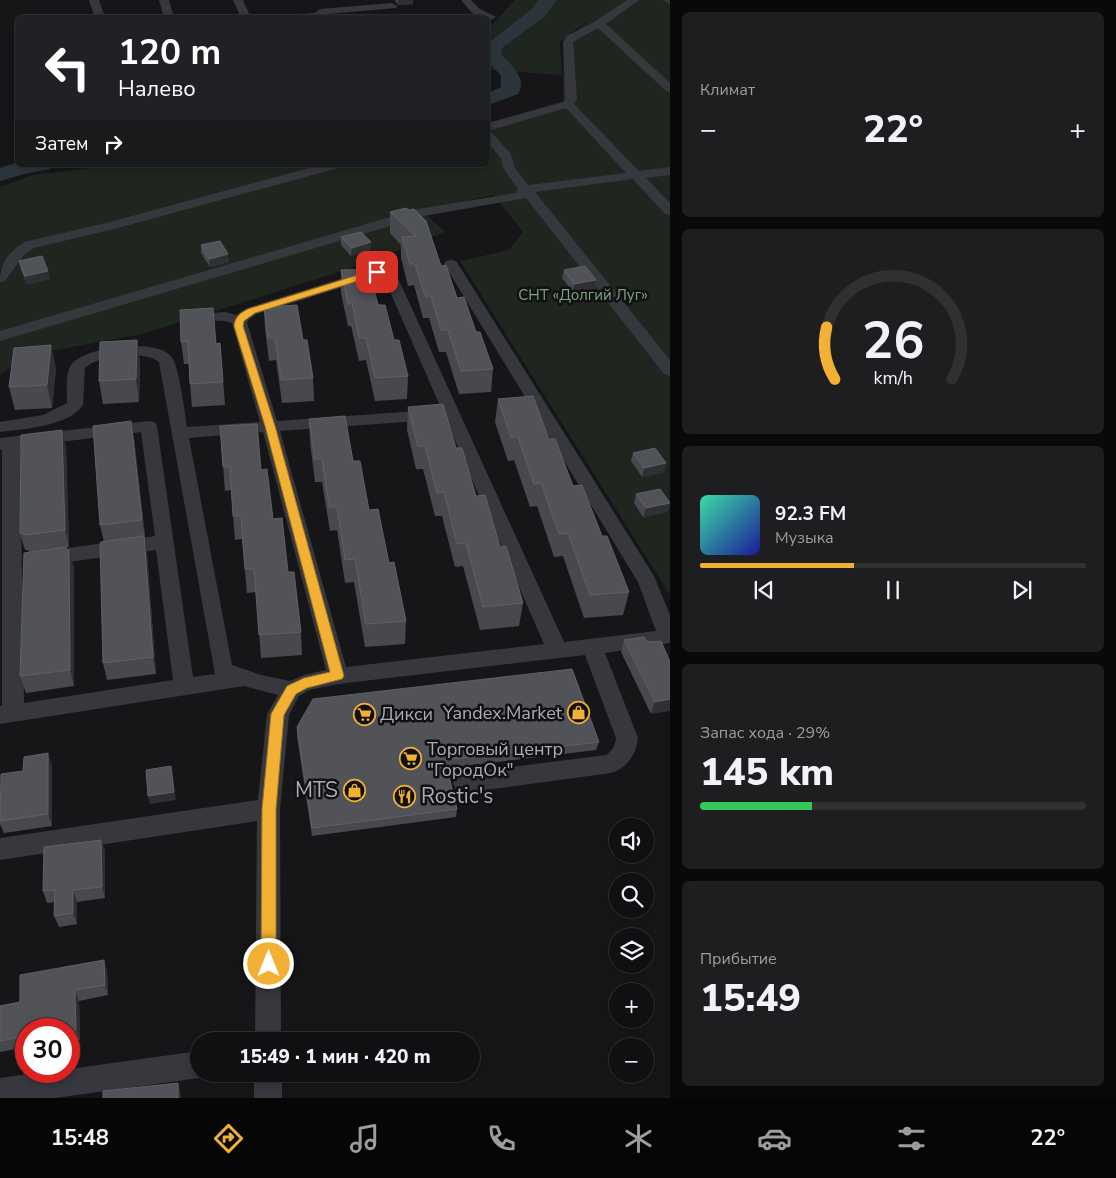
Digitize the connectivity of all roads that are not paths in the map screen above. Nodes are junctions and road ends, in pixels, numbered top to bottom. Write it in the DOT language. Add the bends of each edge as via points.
graph roads {
  1 [pos="94,0"];
  2 [pos="164,0"];
  3 [pos="238,0"];
  4 [pos="314,0"];
  5 [pos="466,0"];
  6 [pos="634,0"];
  7 [pos="391,3"];
  8 [pos="99,15"];
  9 [pos="168,15"];
  10 [pos="245,15"];
  11 [pos="322,15"];
  12 [pos="398,15"];
  13 [pos="488,15"];
  14 [pos="598,24"];
  15 [pos="670,89"];
  16 [pos="568,104"];
  17 [pos="490,126"];
  18 [pos="490,138"];
  19 [pos="327,167"];
  20 [pos="670,171"];
  21 [pos="636,175"];
  22 [pos="526,189"];
  23 [pos="670,211"];
  24 [pos="452,264"];
  25 [pos="0,278"];
  26 [pos="203,317"];
  27 [pos="239,320"];
  28 [pos="0,336"];
  29 [pos="670,371"];
  30 [pos="451,413"];
  31 [pos="270,426"];
  32 [pos="180,433"];
  33 [pos="4,438"];
  34 [pos="163,542"];
  35 [pos="6,564"];
  36 [pos="669,636"];
  37 [pos="592,646"];
  38 [pos="557,650"];
  39 [pos="338,676"];
  40 [pos="242,678"];
  41 [pos="184,687"];
  42 [pos="292,690"];
  43 [pos="6,714"];
  44 [pos="464,783"];
  45 [pos="269,809"];
  46 [pos="0,849"];
  47 [pos="268,1032"];
  48 [pos="190,1065"];
  49 [pos="268,1082"];
  50 [pos="0,1092"];
  51 [pos="268,1098"];
  1 -- 8 [label="street"];
  2 -- 9 [label="street"];
  3 -- 10 [label="street"];
  4 -- 11 [label="street"];
  5 -- 13 [label="street" via="476,11"];
  6 -- 14 [label="lane"];
  7 -- 11 [label="street"];
  7 -- 12 [label="lane"];
  14 -- 15 [label="lane"];
  14 -- 16 [label="lane" via="568,42 571,99"];
  16 -- 17 [label="lane"];
  16 -- 21 [label="street"];
  18 -- 22 [label="street"];
  19 -- 25 [label="lane" via="29,245 18,252"];
  20 -- 21 [label="street"];
  21 -- 22 [label="street"];
  21 -- 23 [label="street"];
  22 -- 28 [label="street" via="521,196 423,212"];
  22 -- 29 [label="street"];
  24 -- 36 [label="street" via="647,580"];
  26 -- 27 [label="street" via="225,316"];
  27 -- 30 [label="street" via="252,311 377,272 386,274 391,278"];
  27 -- 31 [label="street"];
  30 -- 31 [label="street"];
  30 -- 38 [label="street"];
  31 -- 32 [label="street"];
  31 -- 39 [label="street"];
  32 -- 33 [label="street" via="167,361 146,351 96,354 85,359 78,367 75,405 58,416"];
  32 -- 40 [label="street" via="223,670"];
  33 -- 34 [label="street" via="149,426"];
  33 -- 35 [label="street"];
  34 -- 35 [label="street"];
  34 -- 41 [label="street"];
  35 -- 43 [label="street"];
  36 -- 37 [label="street"];
  37 -- 38 [label="street"];
  37 -- 44 [label="street" via="627,738 626,748 620,757 611,764"];
  38 -- 39 [label="street"];
  39 -- 42 [label="street" via="304,683"];
  40 -- 41 [label="street"];
  40 -- 42 [label="street"];
  41 -- 43 [label="street"];
  42 -- 45 [label="street" via="278,714"];
  45 -- 46 [label="street"];
  45 -- 47 [label="street"];
  48 -- 50 [label="street"];
  49 -- 51 [label="street"];
}
